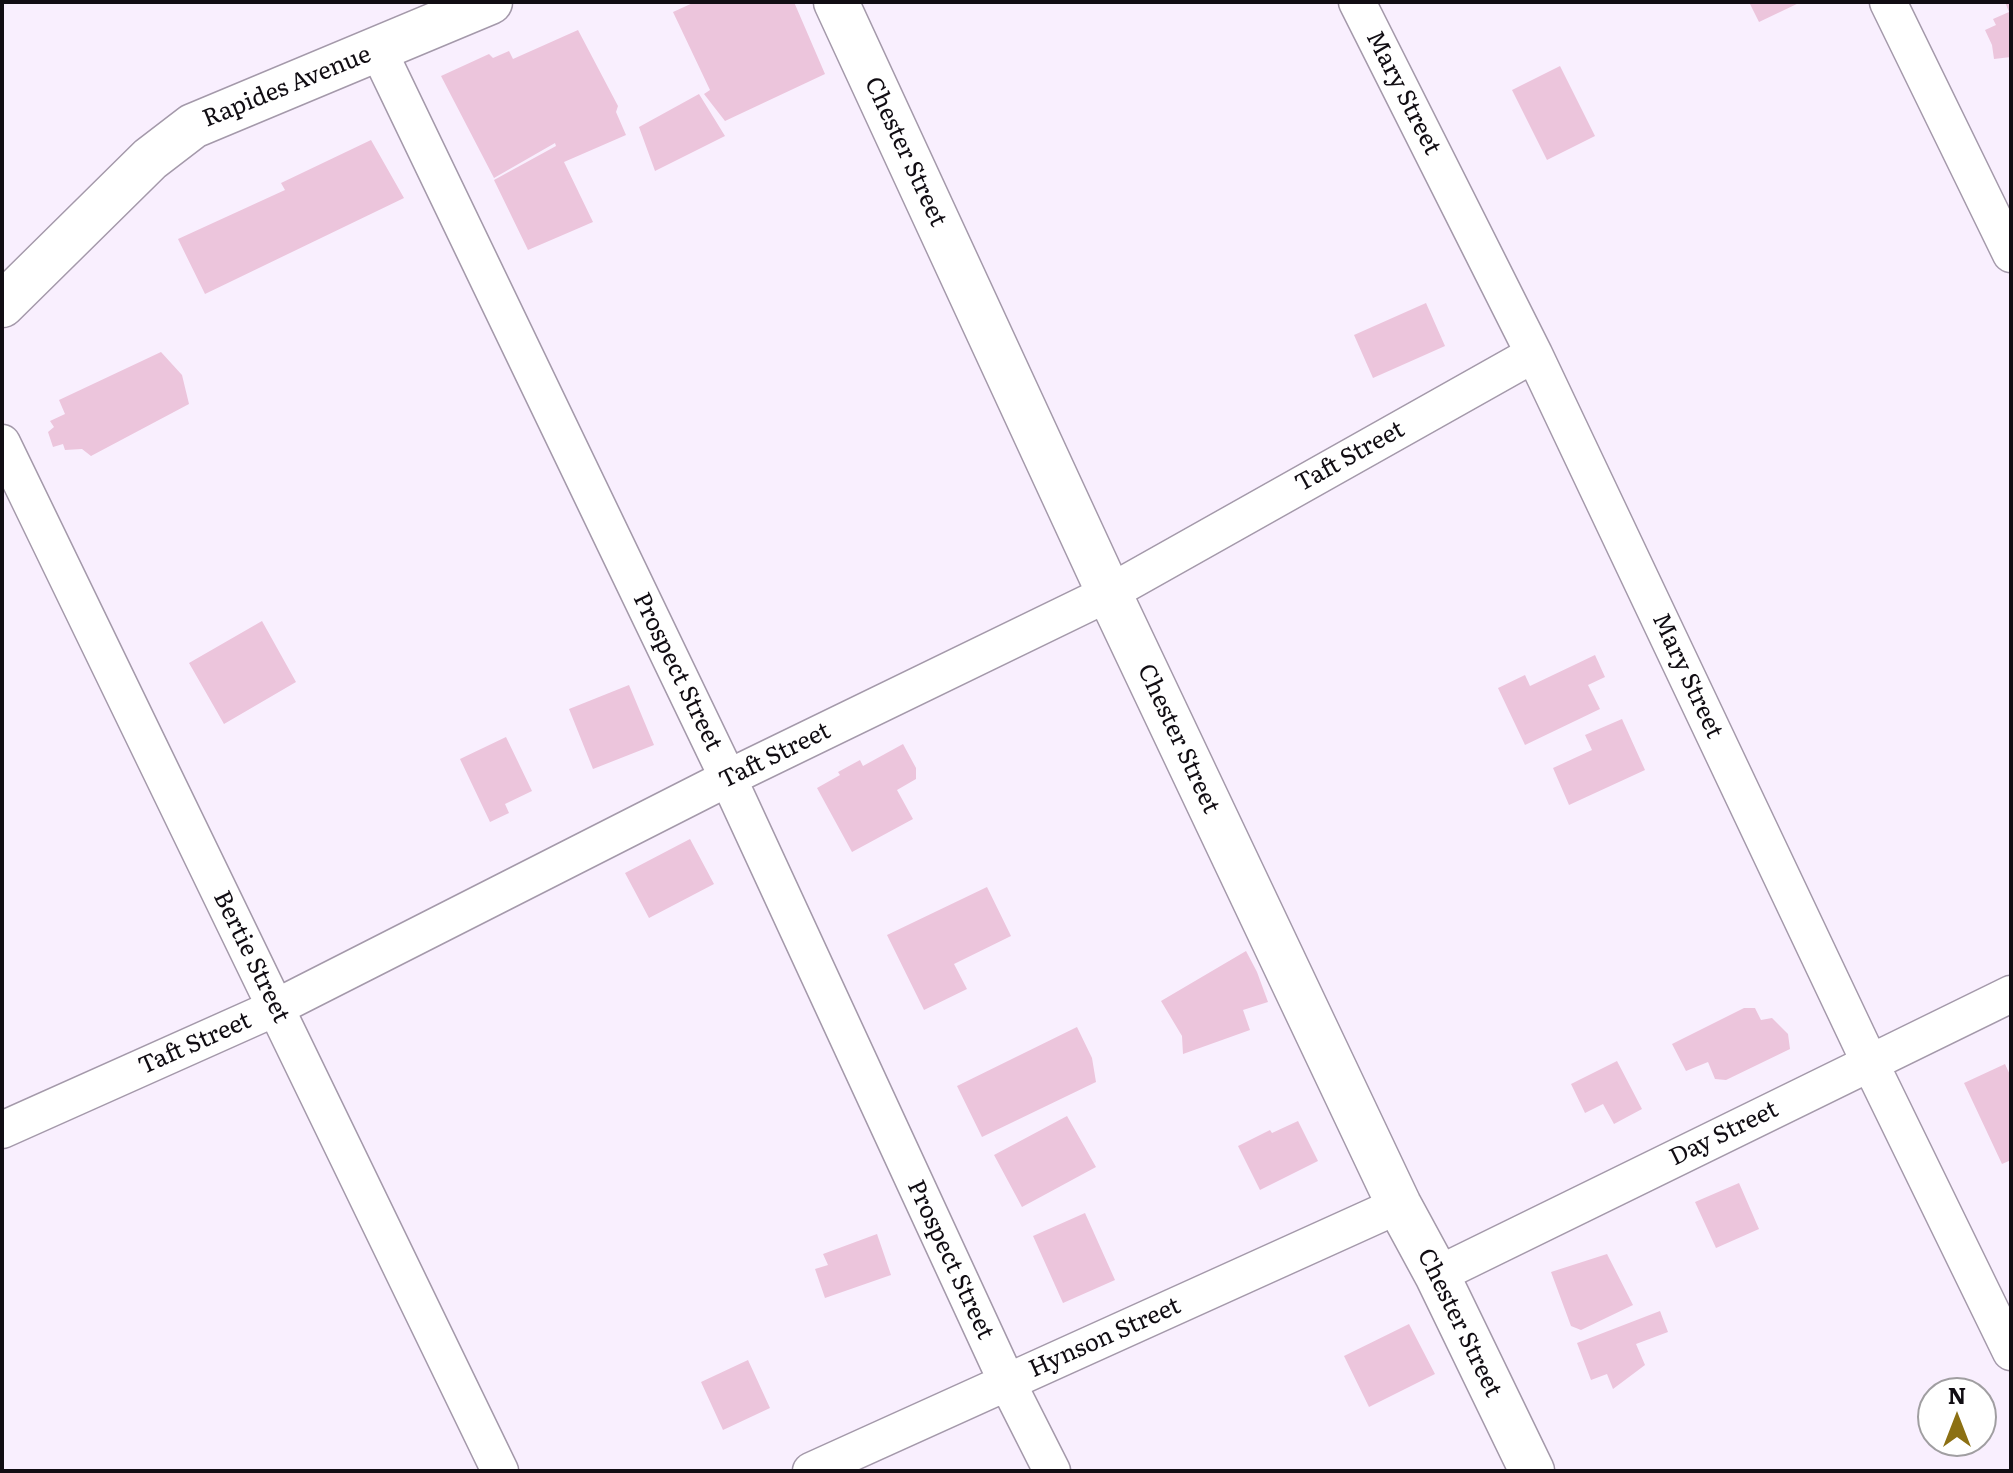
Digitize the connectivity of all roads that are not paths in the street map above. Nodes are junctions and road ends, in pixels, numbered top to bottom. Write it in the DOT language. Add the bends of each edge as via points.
graph roads {
  1 [pos="490,2"];
  2 [pos="836,2"];
  3 [pos="1357,2"];
  4 [pos="1888,2"];
  5 [pos="378,50"];
  6 [pos="2011,254"];
  7 [pos="2,305"];
  8 [pos="1534,354"];
  9 [pos="2,443"];
  10 [pos="1109,593"];
  11 [pos="728,778"];
  12 [pos="2011,994"];
  13 [pos="275,1008"];
  14 [pos="1870,1063"];
  15 [pos="2,1130"];
  16 [pos="1399,1205"];
  17 [pos="1437,1275"];
  18 [pos="2011,1352"];
  19 [pos="1007,1382"];
  20 [pos="500,1471"];
  21 [pos="811,1471"];
  22 [pos="1052,1471"];
  23 [pos="1532,1471"];
  1 -- 5 [label="street, Rapides Avenue"];
  2 -- 10 [label="street, Chester Street"];
  3 -- 8 [label="street, Mary Street"];
  4 -- 6 [label="street"];
  5 -- 7 [label="street, Rapides Avenue" via="193,126 150,159"];
  5 -- 11 [label="street, Prospect Street"];
  8 -- 10 [label="street, Taft Street"];
  8 -- 14 [label="street, Mary Street"];
  9 -- 13 [label="street, Bertie Street"];
  10 -- 11 [label="street, Taft Street"];
  10 -- 16 [label="street, Chester Street"];
  11 -- 13 [label="street, Taft Street"];
  11 -- 19 [label="street, Prospect Street"];
  12 -- 14 [label="street, Day Street"];
  13 -- 15 [label="street, Taft Street"];
  13 -- 20 [label="street, Bertie Street"];
  14 -- 17 [label="street, Day Street"];
  14 -- 18 [label="street, Mary Street"];
  16 -- 17 [label="street, Chester Street"];
  16 -- 19 [label="street, Hynson Street"];
  17 -- 23 [label="street, Chester Street"];
  19 -- 21 [label="street, Hynson Street"];
  19 -- 22 [label="street, Prospect Street"];
}
